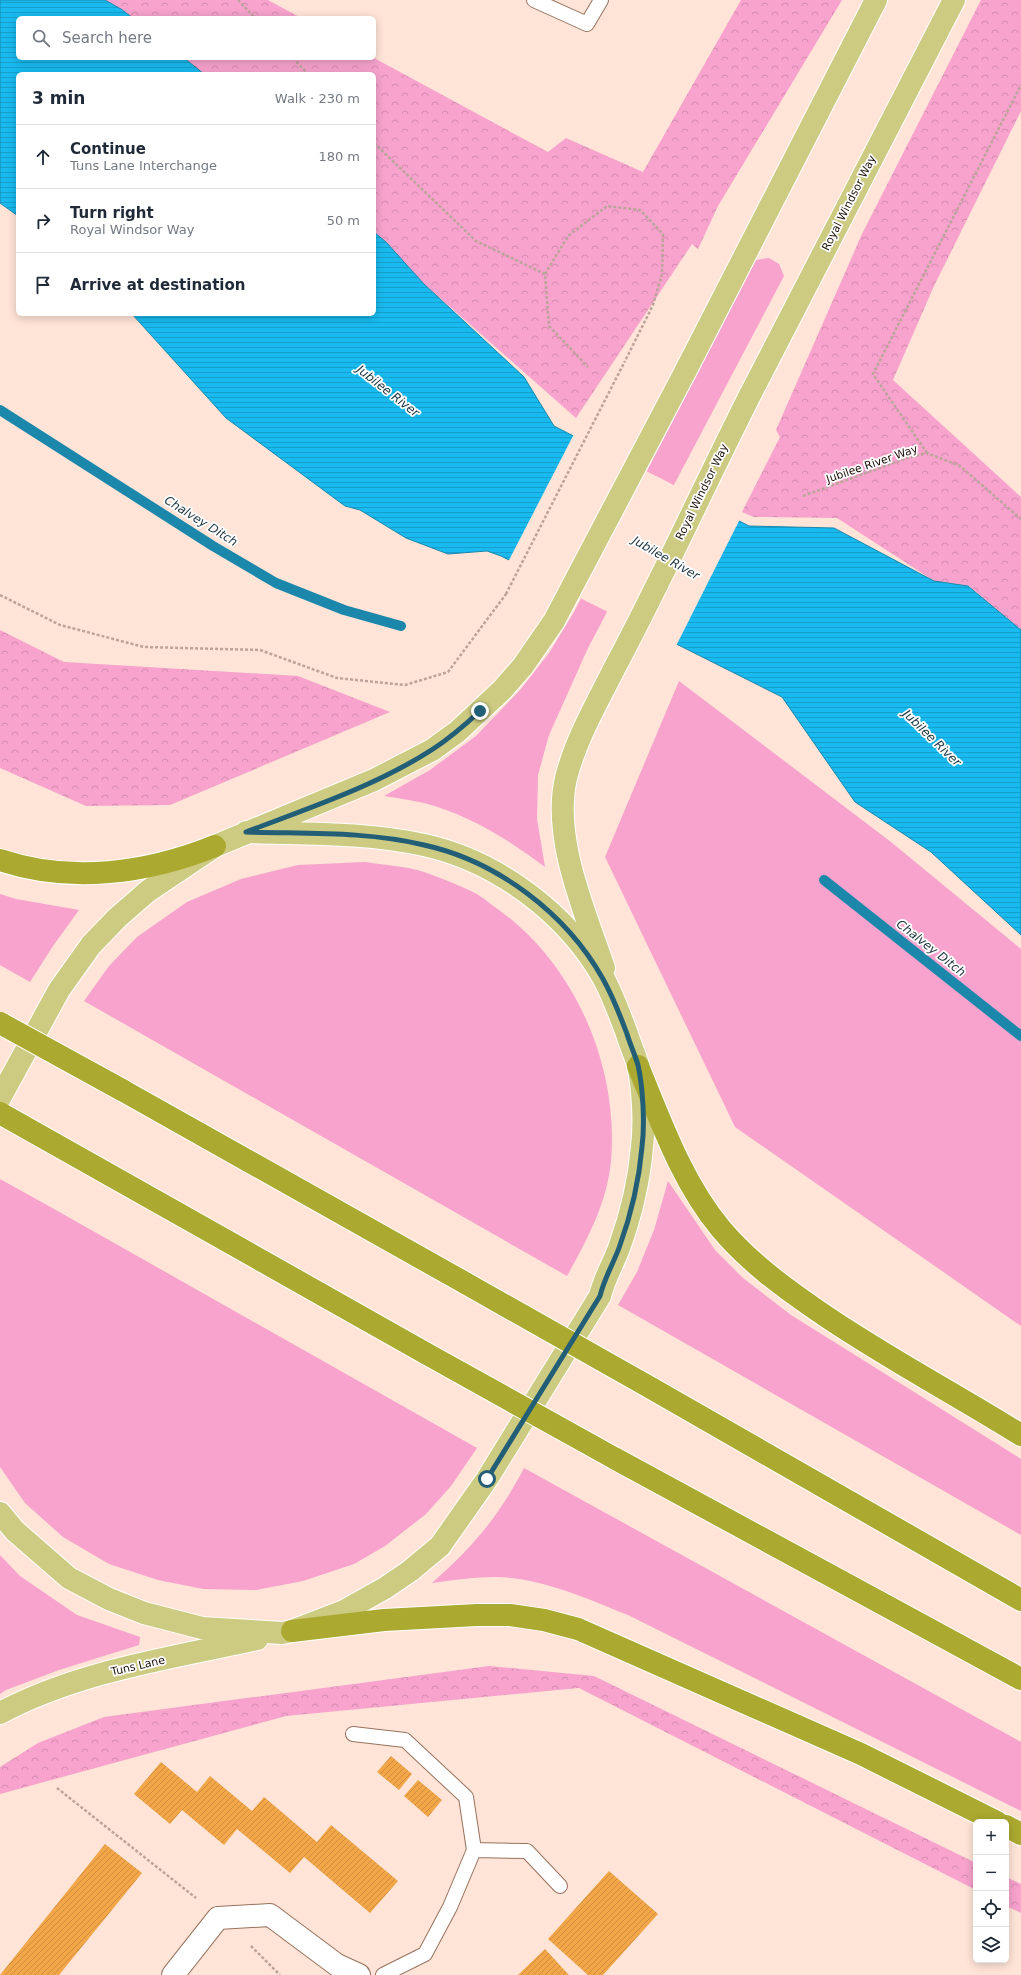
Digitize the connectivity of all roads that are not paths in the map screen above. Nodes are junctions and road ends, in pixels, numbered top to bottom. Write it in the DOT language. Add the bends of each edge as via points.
graph roads {
  1 [pos="534,0"];
  2 [pos="601,0"];
  3 [pos="876,0"];
  4 [pos="954,0"];
  5 [pos="246,832"];
  6 [pos="215,846"];
  7 [pos="0,860"];
  8 [pos="617,1005"];
  9 [pos="0,1023"];
  10 [pos="638,1066"];
  11 [pos="0,1098"];
  12 [pos="0,1113"];
  13 [pos="1021,1435"];
  14 [pos="0,1514"];
  15 [pos="1021,1600"];
  16 [pos="287,1632"];
  17 [pos="1021,1678"];
  18 [pos="0,1713"];
  19 [pos="353,1734"];
  20 [pos="991,1819"];
  21 [pos="1009,1828"];
  22 [pos="1021,1834"];
  23 [pos="474,1850"];
  24 [pos="560,1886"];
  25 [pos="333,1970"];
  26 [pos="173,1975"];
  27 [pos="359,1975"];
  28 [pos="383,1975"];
  1 -- 2 [label="lane" via="587,24"];
  3 -- 5 [label="main road, bridge" via="554,620 523,666 502,690 432,750 374,780"];
  4 -- 8 [label="main road, Royal Windsor Way, bridge" via="712,470 653,596 583,730 573,755 563,803 571,866"];
  5 -- 6 [label="main road"];
  5 -- 8 [label="main road" via="393,839 456,854 484,867 513,883 538,902 566,929 603,978"];
  6 -- 7 [label="highway" via="163,864 99,873 30,868"];
  6 -- 11 [label="main road" via="148,891 91,945 58,990"];
  8 -- 10 [label="main road, Tuns Lane"];
  9 -- 15 [label="highway, bridge" via="467,1284"];
  10 -- 13 [label="highway" via="669,1141 693,1187 721,1229 750,1261 852,1334"];
  10 -- 16 [label="main road, Tuns Lane" via="643,1144 638,1184 618,1251 600,1296 487,1479 440,1546 410,1571 344,1611"];
  12 -- 17 [label="highway, bridge" via="614,1458"];
  14 -- 16 [label="main road" via="15,1531 69,1578 109,1599 144,1613 202,1628"];
  16 -- 18 [label="main road, Tuns Lane" via="95,1675 29,1697"];
  16 -- 20 [label="highway" via="384,1620 477,1615 510,1615 578,1629 861,1754"];
  19 -- 23 [label="lane" via="405,1740 466,1797"];
  21 -- 22 [label="highway"];
  23 -- 24 [label="lane" via="527,1851"];
  23 -- 28 [label="lane" via="450,1907 425,1954"];
  25 -- 26 [label="street" via="270,1915 218,1918"];
  25 -- 27 [label="street"];
}
